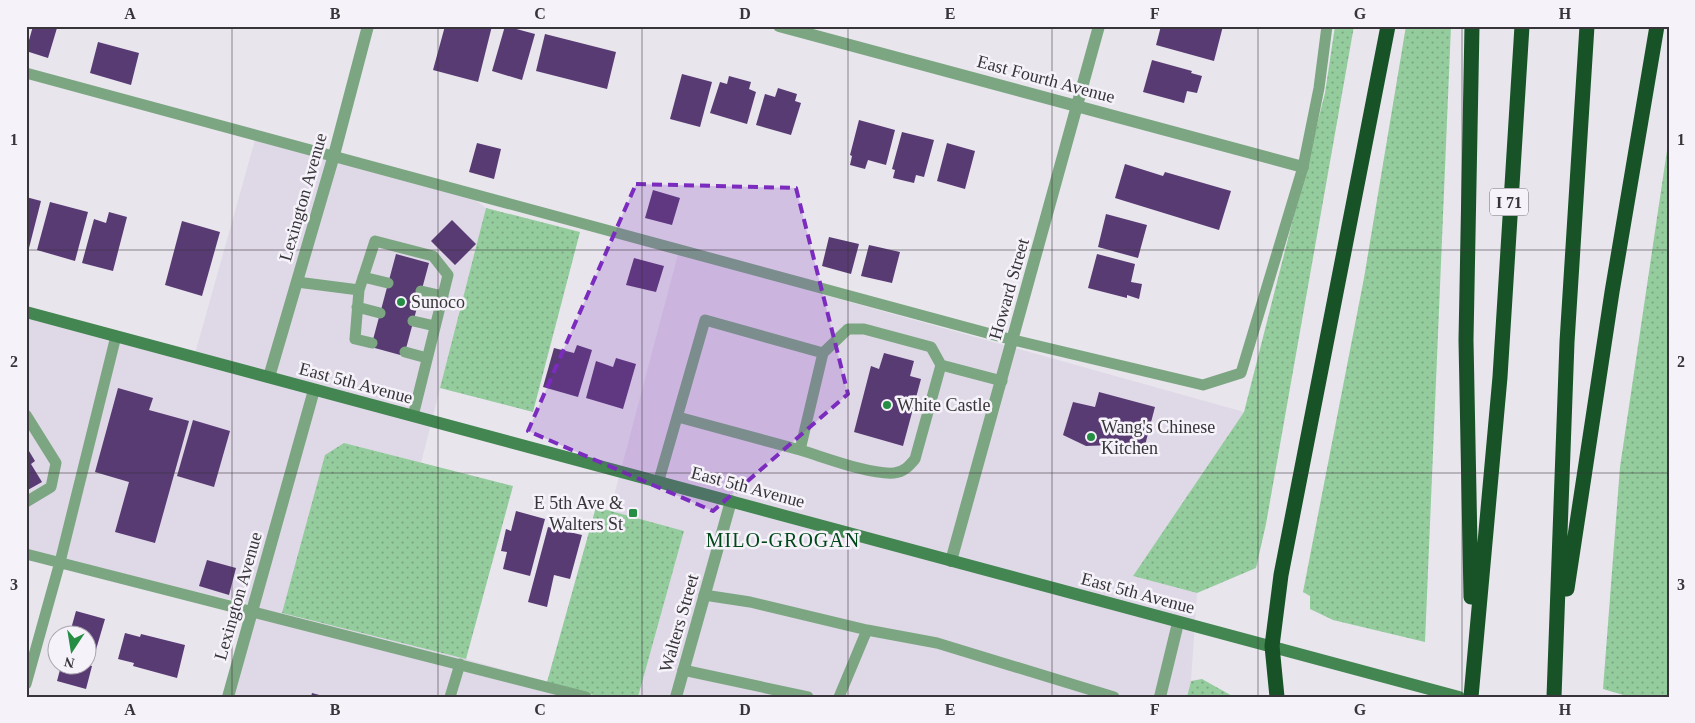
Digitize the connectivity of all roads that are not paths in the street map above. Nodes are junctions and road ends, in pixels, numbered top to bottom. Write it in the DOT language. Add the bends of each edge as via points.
graph roads {
  1 [pos="368,26"];
  2 [pos="779,26"];
  3 [pos="1099,26"];
  4 [pos="1326,26"];
  5 [pos="1388,26"];
  6 [pos="1472,26"];
  7 [pos="1522,26"];
  8 [pos="1587,26"];
  9 [pos="1658,26"];
  10 [pos="26,73"];
  11 [pos="1079,106"];
  12 [pos="334,155"];
  13 [pos="1303,167"];
  14 [pos="363,277"];
  15 [pos="297,282"];
  16 [pos="388,283"];
  17 [pos="359,290"];
  18 [pos="421,291"];
  19 [pos="443,296"];
  20 [pos="357,307"];
  21 [pos="26,312"];
  22 [pos="380,312"];
  23 [pos="414,321"];
  24 [pos="435,326"];
  25 [pos="116,336"];
  26 [pos="1013,340"];
  27 [pos="372,343"];
  28 [pos="405,352"];
  29 [pos="823,353"];
  30 [pos="427,358"];
  31 [pos="941,365"];
  32 [pos="269,377"];
  33 [pos="1002,381"];
  34 [pos="314,390"];
  35 [pos="26,415"];
  36 [pos="412,416"];
  37 [pos="678,417"];
  38 [pos="800,450"];
  39 [pos="659,480"];
  40 [pos="731,501"];
  41 [pos="26,502"];
  42 [pos="26,554"];
  43 [pos="951,561"];
  44 [pos="60,562"];
  45 [pos="704,595"];
  46 [pos="252,611"];
  47 [pos="1178,623"];
  48 [pos="866,630"];
  49 [pos="1272,646"];
  50 [pos="1557,660"];
  51 [pos="460,664"];
  52 [pos="684,670"];
  53 [pos="1473,671"];
  54 [pos="26,684"];
  55 [pos="228,697"];
  56 [pos="450,697"];
  57 [pos="586,697"];
  58 [pos="676,697"];
  59 [pos="808,697"];
  60 [pos="839,697"];
  61 [pos="1114,697"];
  62 [pos="1160,697"];
  63 [pos="1277,697"];
  64 [pos="1459,697"];
  65 [pos="1471,697"];
  66 [pos="1554,697"];
  1 -- 12 [label="street, Lexington Avenue"];
  2 -- 11 [label="street, East Fourth Avenue"];
  3 -- 11 [label="street, Howard Street"];
  4 -- 13 [label="lane" via="1319,88"];
  5 -- 49 [label="highway" via="1281,574"];
  6 -- 53 [label="highway" via="1466,340"];
  7 -- 53 [label="highway, I 71" via="1500,377"];
  8 -- 50 [label="highway" via="1567,342"];
  9 -- 50 [label="highway" via="1612,292"];
  10 -- 12 [label="lane"];
  11 -- 13 [label="street, East Fourth Avenue"];
  11 -- 26 [label="street, Howard Street"];
  12 -- 15 [label="street, Lexington Avenue"];
  12 -- 26 [label="lane"];
  13 -- 26 [label="lane" via="1241,373 1203,386"];
  14 -- 16 [label="lane"];
  14 -- 17 [label="lane"];
  14 -- 19 [label="lane" via="375,241 433,256 448,276"];
  15 -- 17 [label="lane"];
  15 -- 32 [label="street, Lexington Avenue"];
  17 -- 20 [label="lane"];
  18 -- 19 [label="lane"];
  19 -- 24 [label="lane"];
  20 -- 22 [label="lane"];
  20 -- 27 [label="lane" via="356,339"];
  21 -- 25 [label="main road, East 5th Avenue"];
  23 -- 24 [label="lane"];
  24 -- 30 [label="lane"];
  25 -- 32 [label="main road, East 5th Avenue"];
  25 -- 44 [label="lane"];
  26 -- 33 [label="street, Howard Street"];
  28 -- 30 [label="lane"];
  29 -- 31 [label="lane" via="848,329 864,329 931,347"];
  29 -- 37 [label="lane" via="705,320"];
  29 -- 38 [label="lane"];
  30 -- 36 [label="lane"];
  31 -- 33 [label="lane"];
  31 -- 38 [label="lane" via="915,459 907,469 895,473 879,472"];
  32 -- 34 [label="main road, East 5th Avenue"];
  33 -- 43 [label="street, Howard Street"];
  34 -- 36 [label="main road, East 5th Avenue"];
  34 -- 46 [label="street, Lexington Avenue"];
  35 -- 41 [label="lane" via="56,463 51,488"];
  36 -- 39 [label="main road, East 5th Avenue"];
  37 -- 38 [label="lane"];
  37 -- 39 [label="lane"];
  39 -- 40 [label="main road, East 5th Avenue"];
  40 -- 43 [label="main road, East 5th Avenue"];
  40 -- 45 [label="street, Walters Street"];
  42 -- 44 [label="lane"];
  43 -- 47 [label="main road, East 5th Avenue"];
  44 -- 46 [label="lane"];
  44 -- 54 [label="lane"];
  45 -- 48 [label="lane" via="750,602"];
  45 -- 52 [label="street, Walters Street"];
  46 -- 51 [label="lane"];
  46 -- 55 [label="street, Lexington Avenue"];
  47 -- 49 [label="main road, East 5th Avenue"];
  47 -- 62 [label="street"];
  48 -- 60 [label="lane"];
  48 -- 61 [label="lane" via="937,643"];
  49 -- 63 [label="highway"];
  49 -- 64 [label="main road, East 5th Avenue"];
  50 -- 66 [label="highway"];
  51 -- 56 [label="lane"];
  51 -- 57 [label="lane"];
  52 -- 58 [label="street, Walters Street"];
  52 -- 59 [label="lane"];
  53 -- 65 [label="highway, I 71"];
}
